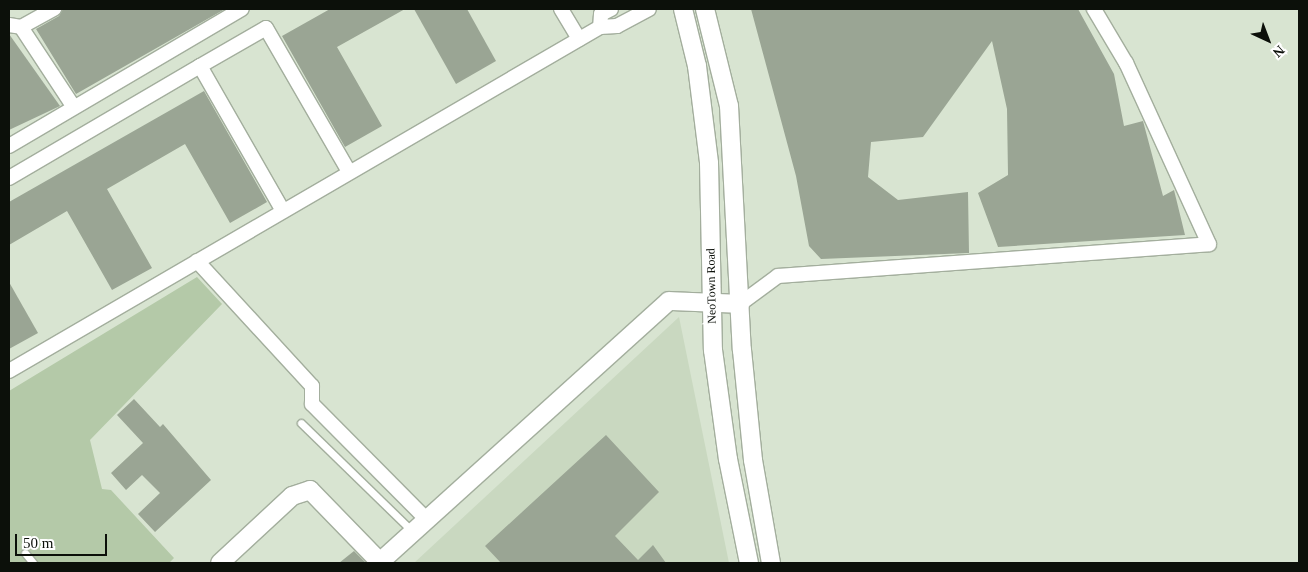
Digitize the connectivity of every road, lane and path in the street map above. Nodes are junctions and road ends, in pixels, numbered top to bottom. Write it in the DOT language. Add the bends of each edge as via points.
graph roads {
  1 [pos="54,9"];
  2 [pos="242,9"];
  3 [pos="562,9"];
  4 [pos="611,9"];
  5 [pos="649,9"];
  6 [pos="683,9"];
  7 [pos="705,9"];
  8 [pos="1094,9"];
  9 [pos="15,26"];
  10 [pos="600,27"];
  11 [pos="579,39"];
  12 [pos="200,66"];
  13 [pos="72,106"];
  14 [pos="9,146"];
  15 [pos="350,172"];
  16 [pos="9,178"];
  17 [pos="284,211"];
  18 [pos="197,261"];
  19 [pos="712,301"];
  20 [pos="740,304"];
  21 [pos="9,371"];
  22 [pos="301,423"];
  23 [pos="426,520"];
  24 [pos="413,532"];
  25 [pos="25,553"];
  26 [pos="33,563"];
  27 [pos="220,563"];
  28 [pos="749,563"];
  29 [pos="771,563"];
  1 -- 9 [label="street"];
  2 -- 13 [label="street"];
  3 -- 11 [label="street"];
  4 -- 10 [label="street" via="601,14"];
  5 -- 10 [label="street" via="617,26"];
  6 -- 19 [label="street, NeoTown Road" via="697,66 709,163"];
  7 -- 20 [label="street" via="729,106"];
  8 -- 20 [label="street" via="1126,63 1208,244 778,276"];
  9 -- 13 [label="street"];
  10 -- 11 [label="street"];
  11 -- 15 [label="street"];
  12 -- 15 [label="street" via="266,28"];
  12 -- 16 [label="street"];
  12 -- 17 [label="street"];
  13 -- 14 [label="street"];
  15 -- 17 [label="street"];
  17 -- 18 [label="street"];
  18 -- 21 [label="street"];
  18 -- 23 [label="street" via="312,386 312,404"];
  19 -- 20 [label="street"];
  19 -- 23 [label="street" via="669,302"];
  19 -- 28 [label="street, NeoTown Road" via="714,350 728,459"];
  20 -- 29 [label="street" via="752,460"];
  22 -- 24 [label="lane"];
  23 -- 24 [label="street"];
  24 -- 27 [label="street" via="380,562 310,490 292,496"];
  25 -- 26 [label="lane"];
}
